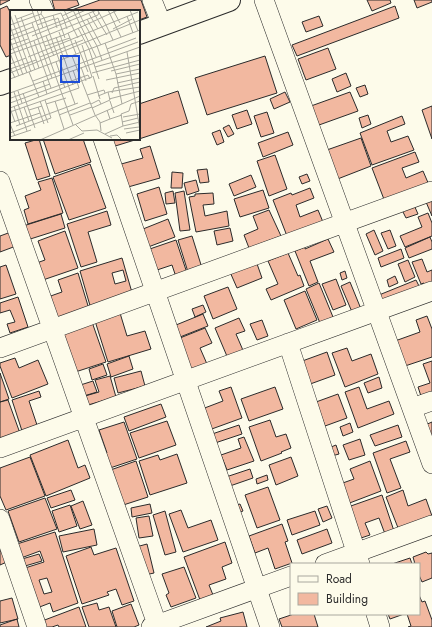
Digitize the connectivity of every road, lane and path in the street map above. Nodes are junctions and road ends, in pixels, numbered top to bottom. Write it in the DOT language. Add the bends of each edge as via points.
graph roads {
  1 [pos="39,0"];
  2 [pos="152,0"];
  3 [pos="229,0"];
  4 [pos="264,0"];
  5 [pos="44,10"];
  6 [pos="162,25"];
  7 [pos="140,33"];
  8 [pos="10,80"];
  9 [pos="0,84"];
  10 [pos="103,140"];
  11 [pos="0,182"];
  12 [pos="432,191"];
  13 [pos="344,223"];
  14 [pos="432,291"];
  15 [pos="155,292"];
  16 [pos="377,311"];
  17 [pos="53,329"];
  18 [pos="288,343"];
  19 [pos="0,348"];
  20 [pos="186,381"];
  21 [pos="432,401"];
  22 [pos="412,408"];
  23 [pos="84,417"];
  24 [pos="0,448"];
  25 [pos="432,464"];
  26 [pos="0,519"];
  27 [pos="432,525"];
  28 [pos="358,558"];
  29 [pos="330,563"];
  30 [pos="290,576"];
  31 [pos="257,589"];
  32 [pos="376,615"];
  33 [pos="156,626"];
  34 [pos="37,627"];
  35 [pos="270,627"];
  36 [pos="380,627"];
  1 -- 5 [label="street"];
  2 -- 6 [label="street"];
  3 -- 6 [label="street"];
  4 -- 13 [label="street"];
  6 -- 7 [label="street"];
  8 -- 9 [label="street"];
  10 -- 15 [label="street"];
  11 -- 17 [label="street"];
  12 -- 13 [label="street"];
  13 -- 15 [label="street"];
  13 -- 16 [label="street"];
  14 -- 16 [label="street"];
  15 -- 17 [label="street"];
  15 -- 20 [label="street"];
  16 -- 18 [label="street"];
  16 -- 22 [label="street"];
  17 -- 19 [label="street"];
  17 -- 23 [label="street"];
  18 -- 20 [label="street"];
  18 -- 28 [label="street"];
  20 -- 23 [label="street"];
  20 -- 31 [label="street"];
  21 -- 22 [label="street"];
  22 -- 25 [label="street"];
  23 -- 24 [label="street"];
  23 -- 33 [label="street"];
  26 -- 34 [label="street"];
  27 -- 28 [label="street"];
  28 -- 29 [label="street"];
  30 -- 31 [label="street"];
  31 -- 33 [label="street"];
  31 -- 35 [label="street"];
  32 -- 36 [label="street"];
}
